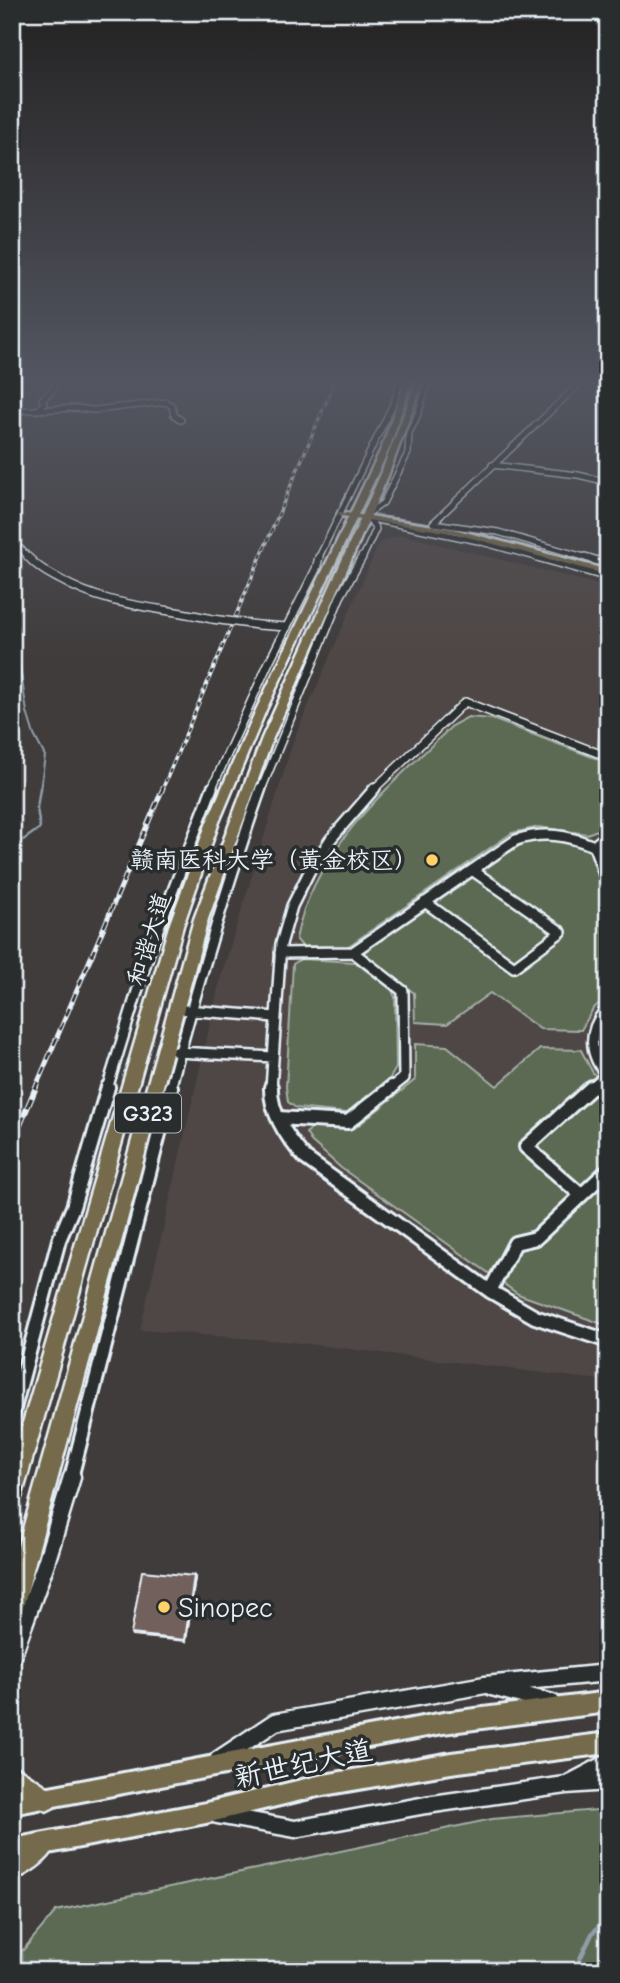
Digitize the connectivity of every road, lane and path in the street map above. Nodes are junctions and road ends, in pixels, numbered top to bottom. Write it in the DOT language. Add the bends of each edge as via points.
graph roads {
  1 [pos="369,474"];
  2 [pos="374,474"];
  3 [pos="381,474"];
  4 [pos="398,474"];
  5 [pos="482,474"];
  6 [pos="567,474"];
  7 [pos="608,482"];
  8 [pos="355,514"];
  9 [pos="433,523"];
  10 [pos="381,526"];
  11 [pos="12,546"];
  12 [pos="608,570"];
  13 [pos="287,627"];
  14 [pos="608,757"];
  15 [pos="608,834"];
  16 [pos="594,846"];
  17 [pos="472,870"];
  18 [pos="608,887"];
  19 [pos="425,902"];
  20 [pos="353,952"];
  21 [pos="280,953"];
  22 [pos="608,1007"];
  23 [pos="183,1010"];
  24 [pos="276,1017"];
  25 [pos="172,1051"];
  26 [pos="273,1056"];
  27 [pos="607,1076"];
  28 [pos="278,1118"];
  29 [pos="608,1170"];
  30 [pos="581,1195"];
  31 [pos="490,1291"];
  32 [pos="608,1341"];
  33 [pos="12,1416"];
  34 [pos="12,1495"];
  35 [pos="12,1607"];
  36 [pos="12,1657"];
  37 [pos="608,1673"];
  38 [pos="485,1685"];
  39 [pos="608,1702"];
  40 [pos="562,1706"];
  41 [pos="608,1743"];
  42 [pos="608,1763"];
  43 [pos="204,1770"];
  44 [pos="12,1775"];
  45 [pos="608,1782"];
  46 [pos="566,1784"];
  47 [pos="46,1799"];
  48 [pos="12,1804"];
  49 [pos="206,1813"];
  50 [pos="43,1846"];
  51 [pos="12,1850"];
  52 [pos="12,1869"];
  1 -- 8 [label="street"];
  2 -- 8 [label="highway, 和谐大道 / G323"];
  3 -- 8 [label="highway, G323"];
  4 -- 8 [label="street" via="383,503"];
  5 -- 9 [label="street"];
  6 -- 7 [label="street"];
  8 -- 9 [label="main road"];
  8 -- 10 [label="street"];
  8 -- 12 [label="main road" via="454,531"];
  8 -- 13 [label="street" via="320,553"];
  8 -- 23 [label="highway, 和谐大道 / G323" via="314,629 232,828 201,919"];
  8 -- 34 [label="highway, 和谐大道 / G323" via="261,710 213,822 176,926"];
  9 -- 12 [label="main road"];
  10 -- 12 [label="street" via="465,538"];
  10 -- 23 [label="street" via="340,597 270,765 227,883 215,935"];
  11 -- 13 [label="street, bridge" via="85,594 212,619"];
  13 -- 33 [label="street" via="248,707 149,952 73,1207 59,1240"];
  14 -- 21 [label="street" via="465,702 330,836 291,910"];
  15 -- 16 [label="street"];
  16 -- 17 [label="street" via="570,836 536,834 516,839"];
  16 -- 18 [label="street"];
  17 -- 19 [label="street"];
  17 -- 19 [label="street" via="561,932 514,967"];
  19 -- 20 [label="street"];
  20 -- 21 [label="street"];
  20 -- 28 [label="street" via="403,991 404,1078 348,1122"];
  21 -- 24 [label="street"];
  22 -- 27 [label="street" via="591,1029 590,1040 595,1061"];
  23 -- 24 [label="street"];
  23 -- 25 [label="highway, 和谐大道 / G323"];
  24 -- 26 [label="street"];
  25 -- 26 [label="street"];
  25 -- 35 [label="highway, 和谐大道 / G323"];
  25 -- 36 [label="street" via="88,1417 31,1610"];
  26 -- 28 [label="street" via="271,1093"];
  27 -- 30 [label="street" via="526,1147"];
  28 -- 31 [label="street" via="304,1158"];
  29 -- 30 [label="street"];
  30 -- 31 [label="street" via="536,1238 514,1243"];
  31 -- 32 [label="street" via="536,1317"];
  37 -- 38 [label="street"];
  38 -- 40 [label="street"];
  38 -- 43 [label="street" via="275,1722"];
  39 -- 40 [label="main road, 新世纪大道"];
  40 -- 43 [label="main road, 新世纪大道" via="429,1725"];
  41 -- 49 [label="main road, 新世纪大道" via="318,1786"];
  42 -- 46 [label="street"];
  43 -- 47 [label="main road, 新世纪大道"];
  44 -- 47 [label="highway"];
  45 -- 46 [label="street"];
  46 -- 49 [label="street" via="295,1829"];
  47 -- 48 [label="main road, 新世纪大道"];
  49 -- 50 [label="main road, 新世纪大道"];
  50 -- 51 [label="main road, 新世纪大道"];
  50 -- 52 [label="highway"];
}
